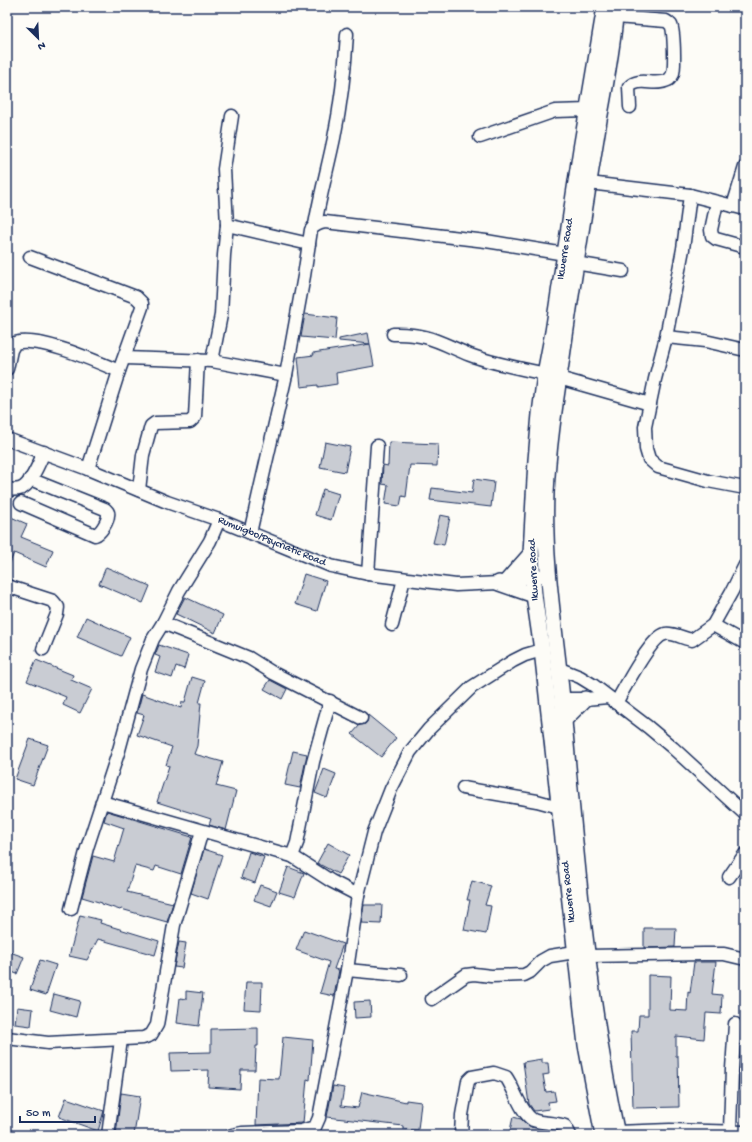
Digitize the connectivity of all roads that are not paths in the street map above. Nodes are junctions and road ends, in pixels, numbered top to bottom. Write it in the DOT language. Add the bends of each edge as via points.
graph roads {
  1 [pos="612,10"];
  2 [pos="347,34"];
  3 [pos="630,107"];
  4 [pos="588,110"];
  5 [pos="232,116"];
  6 [pos="480,136"];
  7 [pos="745,167"];
  8 [pos="589,183"];
  9 [pos="690,195"];
  10 [pos="717,202"];
  11 [pos="739,208"];
  12 [pos="227,225"];
  13 [pos="315,225"];
  14 [pos="308,244"];
  15 [pos="745,247"];
  16 [pos="30,257"];
  17 [pos="570,259"];
  18 [pos="623,271"];
  19 [pos="393,334"];
  20 [pos="666,337"];
  21 [pos="745,350"];
  22 [pos="124,358"];
  23 [pos="198,360"];
  24 [pos="212,361"];
  25 [pos="7,369"];
  26 [pos="119,371"];
  27 [pos="286,375"];
  28 [pos="552,376"];
  29 [pos="650,404"];
  30 [pos="7,439"];
  31 [pos="378,446"];
  32 [pos="44,452"];
  33 [pos="88,469"];
  34 [pos="28,483"];
  35 [pos="745,488"];
  36 [pos="7,489"];
  37 [pos="139,490"];
  38 [pos="219,520"];
  39 [pos="250,533"];
  40 [pos="531,554"];
  41 [pos="745,565"];
  42 [pos="368,574"];
  43 [pos="549,575"];
  44 [pos="533,577"];
  45 [pos="404,578"];
  46 [pos="503,582"];
  47 [pos="7,586"];
  48 [pos="534,595"];
  49 [pos="163,623"];
  50 [pos="392,625"];
  51 [pos="713,625"];
  52 [pos="745,643"];
  53 [pos="43,649"];
  54 [pos="542,650"];
  55 [pos="560,669"];
  56 [pos="562,699"];
  57 [pos="585,699"];
  58 [pos="612,700"];
  59 [pos="330,701"];
  60 [pos="361,718"];
  61 [pos="564,720"];
  62 [pos="463,788"];
  63 [pos="102,802"];
  64 [pos="559,807"];
  65 [pos="745,814"];
  66 [pos="202,832"];
  67 [pos="745,854"];
  68 [pos="292,856"];
  69 [pos="729,877"];
  70 [pos="358,894"];
  71 [pos="71,908"];
  72 [pos="581,954"];
  73 [pos="745,959"];
  74 [pos="347,970"];
  75 [pos="401,976"];
  76 [pos="432,999"];
  77 [pos="735,1024"];
  78 [pos="7,1038"];
  79 [pos="121,1040"];
  80 [pos="730,1131"];
  81 [pos="745,1132"];
  82 [pos="612,1134"];
  83 [pos="108,1135"];
  84 [pos="232,1135"];
  85 [pos="461,1135"];
  86 [pos="570,1135"];
  1 -- 3 [label="street" via="666,21 671,25 673,32 673,73 670,79 663,82 632,84 629,87"];
  1 -- 4 [label="main road, Ikwerre Road"];
  1 -- 8 [label="main road, Ikwerre Road"];
  2 -- 13 [label="street" via="346,59 336,122"];
  4 -- 6 [label="street" via="556,111"];
  4 -- 17 [label="main road, Ikwerre Road"];
  5 -- 12 [label="street" via="224,169"];
  7 -- 11 [label="street"];
  8 -- 9 [label="street"];
  8 -- 17 [label="main road, Ikwerre Road"];
  9 -- 10 [label="street"];
  9 -- 20 [label="street" via="683,249"];
  10 -- 11 [label="street"];
  10 -- 15 [label="street" via="712,236"];
  12 -- 14 [label="street"];
  12 -- 24 [label="street" via="221,315"];
  13 -- 14 [label="street" via="311,230"];
  13 -- 17 [label="street" via="325,222 486,241"];
  14 -- 27 [label="street"];
  16 -- 22 [label="street" via="142,303"];
  17 -- 18 [label="street"];
  17 -- 28 [label="main road, Ikwerre Road"];
  19 -- 28 [label="street" via="409,333 429,337 480,358"];
  20 -- 21 [label="street" via="705,341"];
  20 -- 29 [label="street"];
  22 -- 23 [label="street"];
  22 -- 26 [label="street"];
  23 -- 24 [label="street"];
  23 -- 37 [label="street" via="195,417 190,422 155,423 151,426"];
  24 -- 27 [label="street"];
  25 -- 26 [label="street" via="15,343 26,341 62,348"];
  26 -- 33 [label="street"];
  27 -- 39 [label="street"];
  28 -- 29 [label="street"];
  28 -- 40 [label="main road, Ikwerre Road" via="536,460"];
  28 -- 43 [label="main road, Ikwerre Road" via="545,530"];
  29 -- 35 [label="street" via="645,427 646,449 649,459 658,468"];
  30 -- 32 [label="street, Rumuigbo/Psycriatic Road"];
  31 -- 42 [label="street"];
  32 -- 33 [label="street, Rumuigbo/Psycriatic Road"];
  32 -- 34 [label="street"];
  33 -- 37 [label="street, Rumuigbo/Psycriatic Road"];
  34 -- 34 [label="street" via="105,509 108,515 101,531 95,535 20,508"];
  34 -- 36 [label="street" via="14,490"];
  37 -- 38 [label="street, Rumuigbo/Psycriatic Road"];
  38 -- 39 [label="street, Rumuigbo/Psycriatic Road"];
  38 -- 49 [label="street" via="210,541 179,591"];
  39 -- 42 [label="street, Rumuigbo/Psycriatic Road" via="331,566"];
  40 -- 44 [label="main road, Ikwerre Road"];
  40 -- 46 [label="main road"];
  41 -- 51 [label="street"];
  42 -- 45 [label="street, Rumuigbo/Psycriatic Road"];
  43 -- 44 [label="street, Rumuigbo/Psycriatic Road"];
  43 -- 55 [label="main road, Ikwerre Road"];
  44 -- 46 [label="street, Rumuigbo/Psycriatic Road"];
  44 -- 48 [label="main road, Ikwerre Road"];
  45 -- 46 [label="street, Rumuigbo/Psycriatic Road" via="456,585"];
  45 -- 50 [label="street"];
  46 -- 48 [label="main road"];
  47 -- 53 [label="street" via="53,601 58,607"];
  48 -- 54 [label="main road, Ikwerre Road"];
  49 -- 59 [label="street" via="249,658"];
  49 -- 63 [label="street" via="153,639 142,669"];
  51 -- 52 [label="street"];
  51 -- 58 [label="street" via="692,640 665,634 660,637 652,644"];
  54 -- 64 [label="main road, Ikwerre Road"];
  54 -- 70 [label="street" via="513,661 472,687 429,729 410,752 391,789 374,832"];
  55 -- 56 [label="main road, Ikwerre Road"];
  55 -- 58 [label="street" via="580,677"];
  56 -- 57 [label="street"];
  56 -- 61 [label="main road, Ikwerre Road"];
  57 -- 58 [label="street"];
  57 -- 61 [label="main road"];
  58 -- 65 [label="street" via="673,748"];
  59 -- 60 [label="street"];
  59 -- 68 [label="street"];
  61 -- 72 [label="main road, Ikwerre Road"];
  62 -- 64 [label="street"];
  63 -- 66 [label="street"];
  63 -- 71 [label="street"];
  64 -- 72 [label="main road, Ikwerre Road"];
  66 -- 68 [label="street"];
  66 -- 79 [label="street" via="174,925 157,1025 150,1035 143,1038"];
  67 -- 69 [label="street"];
  68 -- 70 [label="street" via="331,881"];
  70 -- 74 [label="street"];
  72 -- 73 [label="street" via="724,954"];
  72 -- 76 [label="street" via="550,956 524,975 466,975"];
  72 -- 82 [label="main road, Ikwerre Road" via="601,1051"];
  74 -- 75 [label="street"];
  74 -- 84 [label="street" via="319,1118 314,1127 301,1131"];
  77 -- 80 [label="street"];
  78 -- 79 [label="street" via="48,1043"];
  79 -- 83 [label="street"];
  80 -- 81 [label="street"];
  80 -- 82 [label="street" via="670,1130"];
  85 -- 86 [label="street" via="468,1081 472,1077 494,1073 506,1077 530,1117 565,1126"];
}
